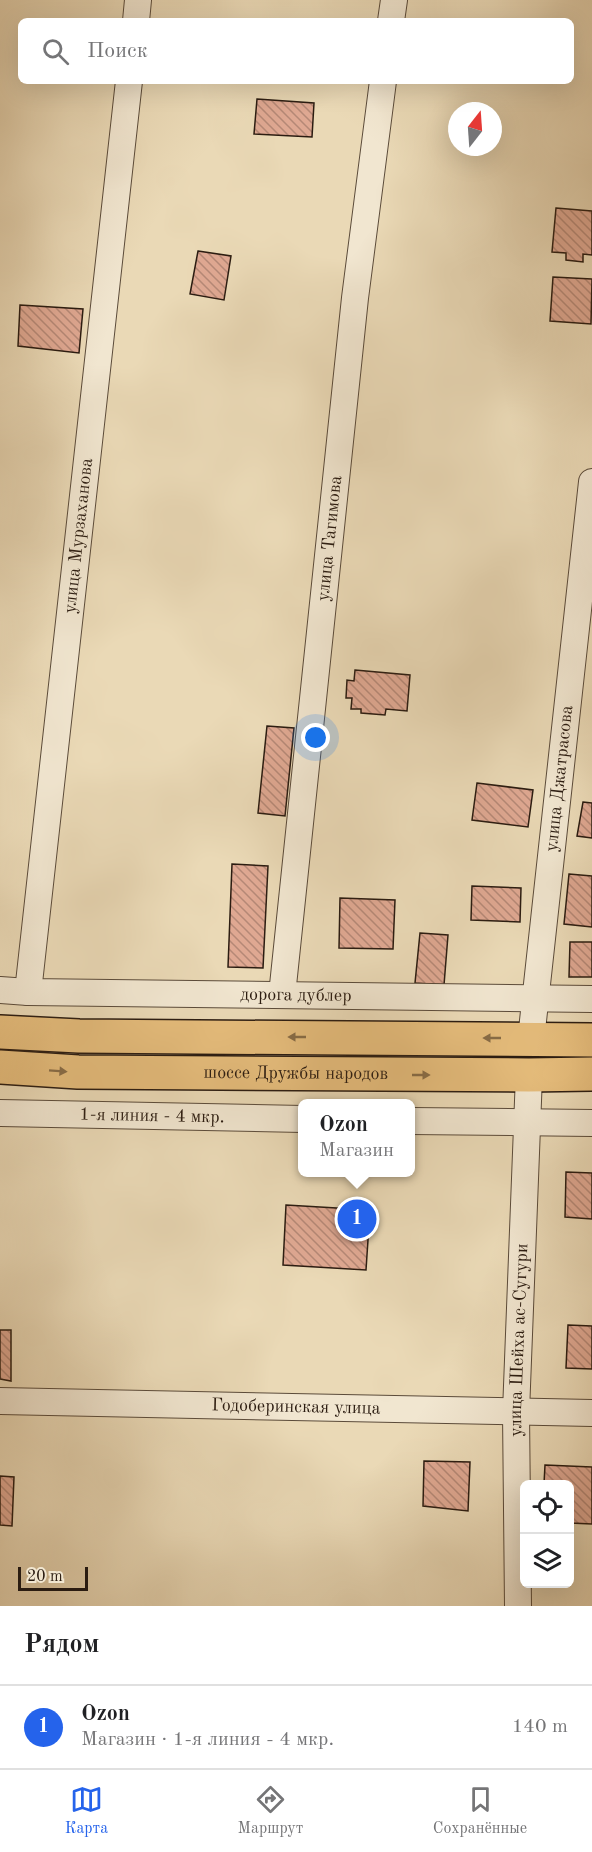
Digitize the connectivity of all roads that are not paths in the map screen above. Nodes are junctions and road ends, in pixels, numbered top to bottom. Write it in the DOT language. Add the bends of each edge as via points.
graph roads {
  1 [pos="138,0"];
  2 [pos="394,0"];
  3 [pos="136,18"];
  4 [pos="391,18"];
  5 [pos="129,84"];
  6 [pos="383,84"];
  7 [pos="592,482"];
  8 [pos="0,990"];
  9 [pos="28,992"];
  10 [pos="282,995"];
  11 [pos="592,999"];
  12 [pos="535,1000"];
  13 [pos="0,1032"];
  14 [pos="531,1039"];
  15 [pos="592,1040"];
  16 [pos="0,1067"];
  17 [pos="592,1074"];
  18 [pos="529,1076"];
  19 [pos="0,1113"];
  20 [pos="298,1119"];
  21 [pos="415,1120"];
  22 [pos="527,1123"];
  23 [pos="592,1123"];
  24 [pos="0,1401"];
  25 [pos="516,1412"];
  26 [pos="592,1413"];
  27 [pos="518,1606"];
  1 -- 3 [label="street"];
  2 -- 4 [label="street"];
  5 -- 9 [label="street, улица Мурзаханова"];
  6 -- 10 [label="street, улица Тагимова" via="355,297"];
  7 -- 12 [label="street, улица Джатрасова"];
  8 -- 9 [label="street, дорога дублер"];
  9 -- 10 [label="street, дорога дублер"];
  10 -- 12 [label="street, дорога дублер"];
  11 -- 12 [label="street, дорога дублер"];
  12 -- 14 [label="street, улица Джатрасова"];
  14 -- 13 [label="main road, one-way"];
  14 -- 15 [label="main road"];
  14 -- 18 [label="main road"];
  16 -- 18 [label="main road, шоссе Дружбы народов, one-way" via="78,1072"];
  17 -- 18 [label="main road, шоссе Дружбы народов"];
  18 -- 22 [label="street, улица Шейха ас-Сугури"];
  19 -- 20 [label="street, 1-я линия - 4 мкр."];
  21 -- 22 [label="street"];
  22 -- 23 [label="street"];
  22 -- 25 [label="street, улица Шейха ас-Сугури"];
  24 -- 25 [label="street, Годоберинская улица"];
  25 -- 26 [label="street, Годоберинская улица"];
  25 -- 27 [label="street, улица Шейха ас-Сугури"];
}
